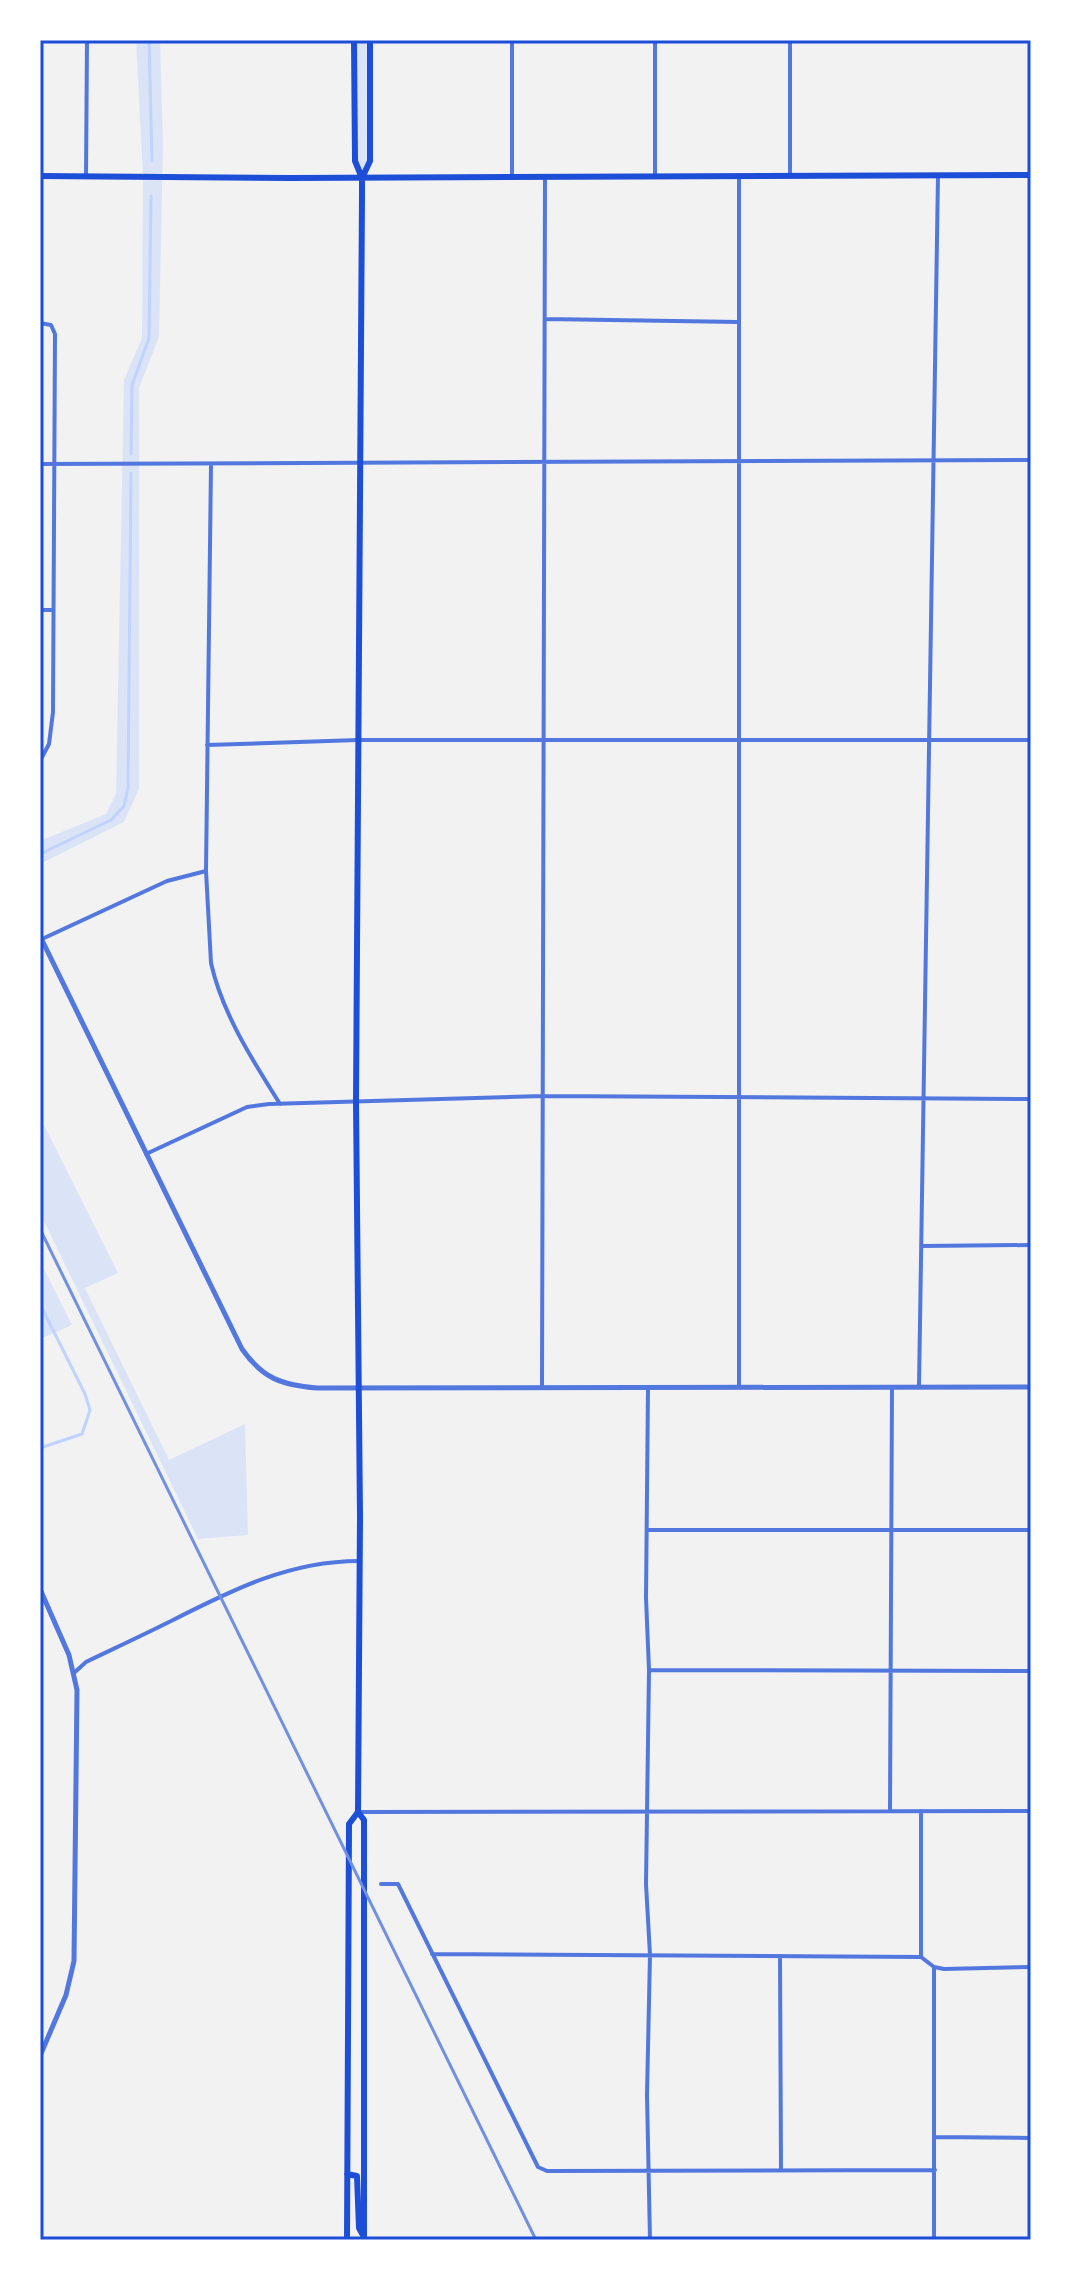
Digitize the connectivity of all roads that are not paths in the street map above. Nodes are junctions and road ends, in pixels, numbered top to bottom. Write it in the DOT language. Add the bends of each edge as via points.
graph roads {
  1 [pos="87,40"];
  2 [pos="354,40"];
  3 [pos="370,40"];
  4 [pos="512,40"];
  5 [pos="655,40"];
  6 [pos="790,40"];
  7 [pos="790,175"];
  8 [pos="938,175"];
  9 [pos="1031,175"];
  10 [pos="40,176"];
  11 [pos="86,176"];
  12 [pos="739,176"];
  13 [pos="512,177"];
  14 [pos="545,177"];
  15 [pos="655,177"];
  16 [pos="362,178"];
  17 [pos="545,319"];
  18 [pos="739,322"];
  19 [pos="40,323"];
  20 [pos="1031,460"];
  21 [pos="934,461"];
  22 [pos="739,462"];
  23 [pos="545,463"];
  24 [pos="40,464"];
  25 [pos="53,464"];
  26 [pos="361,464"];
  27 [pos="211,465"];
  28 [pos="40,610"];
  29 [pos="52,610"];
  30 [pos="358,740"];
  31 [pos="544,740"];
  32 [pos="739,740"];
  33 [pos="929,740"];
  34 [pos="1031,740"];
  35 [pos="207,745"];
  36 [pos="40,761"];
  37 [pos="206,871"];
  38 [pos="41,938"];
  39 [pos="543,1096"];
  40 [pos="739,1097"];
  41 [pos="924,1098"];
  42 [pos="1031,1099"];
  43 [pos="356,1101"];
  44 [pos="280,1104"];
  45 [pos="146,1154"];
  46 [pos="1031,1245"];
  47 [pos="921,1246"];
  48 [pos="542,1386"];
  49 [pos="359,1387"];
  50 [pos="648,1387"];
  51 [pos="739,1387"];
  52 [pos="892,1387"];
  53 [pos="919,1387"];
  54 [pos="1031,1387"];
  55 [pos="648,1530"];
  56 [pos="891,1530"];
  57 [pos="1031,1530"];
  58 [pos="359,1561"];
  59 [pos="40,1589"];
  60 [pos="649,1670"];
  61 [pos="891,1671"];
  62 [pos="1031,1671"];
  63 [pos="75,1672"];
  64 [pos="890,1811"];
  65 [pos="921,1811"];
  66 [pos="1031,1811"];
  67 [pos="358,1812"];
  68 [pos="648,1812"];
  69 [pos="381,1884"];
  70 [pos="432,1954"];
  71 [pos="650,1955"];
  72 [pos="780,1955"];
  73 [pos="921,1957"];
  74 [pos="934,1967"];
  75 [pos="1031,1967"];
  76 [pos="40,2056"];
  77 [pos="934,2137"];
  78 [pos="1031,2138"];
  79 [pos="781,2169"];
  80 [pos="648,2170"];
  81 [pos="935,2170"];
  82 [pos="347,2174"];
  83 [pos="364,2238"];
  84 [pos="348,2239"];
  85 [pos="650,2240"];
  86 [pos="934,2240"];
  1 -- 11 [label="street"];
  2 -- 16 [label="main road" via="355,161"];
  3 -- 16 [label="main road" via="370,161"];
  4 -- 13 [label="street"];
  5 -- 15 [label="street"];
  6 -- 7 [label="street"];
  7 -- 8 [label="main road"];
  7 -- 12 [label="main road"];
  8 -- 9 [label="main road"];
  8 -- 21 [label="street"];
  10 -- 11 [label="main road"];
  11 -- 16 [label="main road"];
  12 -- 15 [label="main road"];
  12 -- 18 [label="street"];
  13 -- 14 [label="main road"];
  13 -- 16 [label="main road"];
  14 -- 15 [label="main road"];
  14 -- 17 [label="street"];
  16 -- 26 [label="main road"];
  17 -- 18 [label="street"];
  17 -- 23 [label="street"];
  18 -- 22 [label="street"];
  19 -- 25 [label="street" via="51,325 55,334"];
  20 -- 21 [label="street"];
  21 -- 22 [label="street"];
  21 -- 33 [label="street"];
  22 -- 23 [label="street"];
  22 -- 32 [label="street"];
  23 -- 26 [label="street"];
  23 -- 31 [label="street"];
  24 -- 25 [label="street"];
  25 -- 27 [label="street"];
  25 -- 29 [label="street"];
  26 -- 27 [label="street"];
  26 -- 30 [label="main road"];
  27 -- 35 [label="street"];
  28 -- 29 [label="street"];
  29 -- 36 [label="street" via="53,712 49,744"];
  30 -- 31 [label="street"];
  30 -- 35 [label="street"];
  30 -- 43 [label="main road"];
  31 -- 32 [label="street"];
  31 -- 39 [label="street"];
  32 -- 33 [label="street"];
  32 -- 40 [label="street"];
  33 -- 34 [label="street"];
  33 -- 41 [label="street"];
  35 -- 37 [label="street"];
  37 -- 38 [label="street" via="167,881"];
  37 -- 44 [label="street" via="215,978"];
  38 -- 45 [label="street"];
  39 -- 40 [label="street"];
  39 -- 43 [label="street"];
  39 -- 48 [label="street"];
  40 -- 41 [label="street"];
  40 -- 51 [label="street"];
  41 -- 42 [label="street"];
  41 -- 47 [label="street"];
  43 -- 44 [label="street"];
  43 -- 49 [label="main road"];
  44 -- 45 [label="street" via="247,1107"];
  45 -- 49 [label="street" via="251,1362 282,1384"];
  46 -- 47 [label="street"];
  47 -- 53 [label="street"];
  48 -- 49 [label="street"];
  48 -- 50 [label="street"];
  49 -- 58 [label="main road"];
  50 -- 51 [label="street"];
  50 -- 55 [label="street"];
  51 -- 52 [label="street"];
  52 -- 53 [label="street"];
  52 -- 56 [label="street"];
  53 -- 54 [label="street"];
  55 -- 56 [label="street"];
  55 -- 60 [label="street"];
  56 -- 57 [label="street"];
  56 -- 61 [label="street"];
  58 -- 63 [label="street" via="323,1562 256,1580"];
  58 -- 67 [label="main road"];
  59 -- 63 [label="street"];
  60 -- 61 [label="street"];
  60 -- 68 [label="street"];
  61 -- 62 [label="street"];
  61 -- 64 [label="street"];
  63 -- 76 [label="street" via="79,1722 74,1961"];
  64 -- 65 [label="street"];
  64 -- 68 [label="street"];
  65 -- 66 [label="street"];
  65 -- 73 [label="street"];
  67 -- 68 [label="street"];
  67 -- 82 [label="main road" via="349,1824"];
  67 -- 83 [label="main road" via="364,1820 366,1894"];
  68 -- 71 [label="street"];
  69 -- 70 [label="street" via="398,1884"];
  70 -- 71 [label="street"];
  70 -- 80 [label="street" via="534,2162 547,2171"];
  71 -- 72 [label="street"];
  71 -- 80 [label="street"];
  72 -- 73 [label="street"];
  72 -- 79 [label="street"];
  73 -- 74 [label="street"];
  74 -- 75 [label="street"];
  74 -- 77 [label="street"];
  77 -- 78 [label="street"];
  77 -- 81 [label="street"];
  79 -- 80 [label="street"];
  79 -- 81 [label="street"];
  80 -- 85 [label="street"];
  81 -- 86 [label="street"];
  82 -- 83 [label="main road" via="357,2176"];
  82 -- 84 [label="main road"];
}
